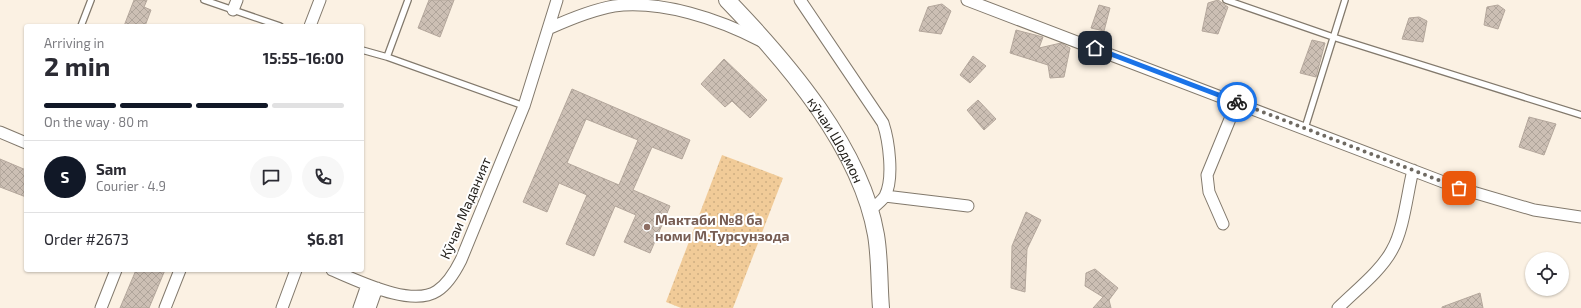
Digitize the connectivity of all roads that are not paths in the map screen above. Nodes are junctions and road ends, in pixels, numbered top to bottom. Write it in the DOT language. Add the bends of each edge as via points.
graph roads {
  1 [pos="92,0"];
  2 [pos="204,0"];
  3 [pos="320,0"];
  4 [pos="408,0"];
  5 [pos="557,0"];
  6 [pos="727,0"];
  7 [pos="800,0"];
  8 [pos="967,0"];
  9 [pos="1226,0"];
  10 [pos="1344,0"];
  11 [pos="235,5"];
  12 [pos="82,24"];
  13 [pos="276,24"];
  14 [pos="311,24"];
  15 [pos="550,28"];
  16 [pos="1333,37"];
  17 [pos="771,47"];
  18 [pos="364,51"];
  19 [pos="387,57"];
  20 [pos="1237,102"];
  21 [pos="524,106"];
  22 [pos="1581,115"];
  23 [pos="1305,128"];
  24 [pos="0,132"];
  25 [pos="24,142"];
  26 [pos="1412,170"];
  27 [pos="885,196"];
  28 [pos="968,206"];
  29 [pos="869,211"];
  30 [pos="1581,217"];
  31 [pos="1223,224"];
  32 [pos="115,272"];
  33 [pos="179,272"];
  34 [pos="295,272"];
  35 [pos="337,272"];
  36 [pos="372,286"];
  37 [pos="101,308"];
  38 [pos="165,308"];
  39 [pos="282,308"];
  40 [pos="359,308"];
  41 [pos="370,308"];
  42 [pos="880,308"];
  43 [pos="1338,308"];
  1 -- 12 [label="lane"];
  2 -- 11 [label="lane"];
  3 -- 14 [label="street"];
  4 -- 19 [label="lane"];
  5 -- 15 [label="street, Кӯчаи Маданият"];
  6 -- 17 [label="main road, кӯчаи Шодмон"];
  7 -- 27 [label="street" via="883,123 888,140 889,158"];
  8 -- 20 [label="street"];
  9 -- 16 [label="lane"];
  10 -- 16 [label="lane"];
  11 -- 13 [label="lane"];
  15 -- 17 [label="street" via="599,9 616,6 651,6 715,20 735,27"];
  15 -- 21 [label="street, Кӯчаи Маданият"];
  16 -- 22 [label="lane"];
  16 -- 23 [label="lane"];
  17 -- 29 [label="main road, кӯчаи Шодмон" via="842,144"];
  18 -- 19 [label="lane"];
  19 -- 21 [label="lane"];
  20 -- 23 [label="street"];
  20 -- 31 [label="street" via="1207,175 1209,192"];
  21 -- 36 [label="street, Кӯчаи Маданият" via="461,260 451,278 436,292 422,297 404,296"];
  23 -- 26 [label="street"];
  24 -- 25 [label="street"];
  26 -- 30 [label="street" via="1459,188 1534,210"];
  26 -- 43 [label="street" via="1401,224 1392,251"];
  27 -- 28 [label="street"];
  27 -- 29 [label="street"];
  29 -- 42 [label="main road, кӯчаи Шодмон" via="876,235"];
  32 -- 37 [label="street"];
  33 -- 38 [label="street"];
  34 -- 39 [label="street"];
  35 -- 36 [label="street, Кӯчаи Маданият"];
  36 -- 40 [label="street"];
  36 -- 41 [label="street"];
}
